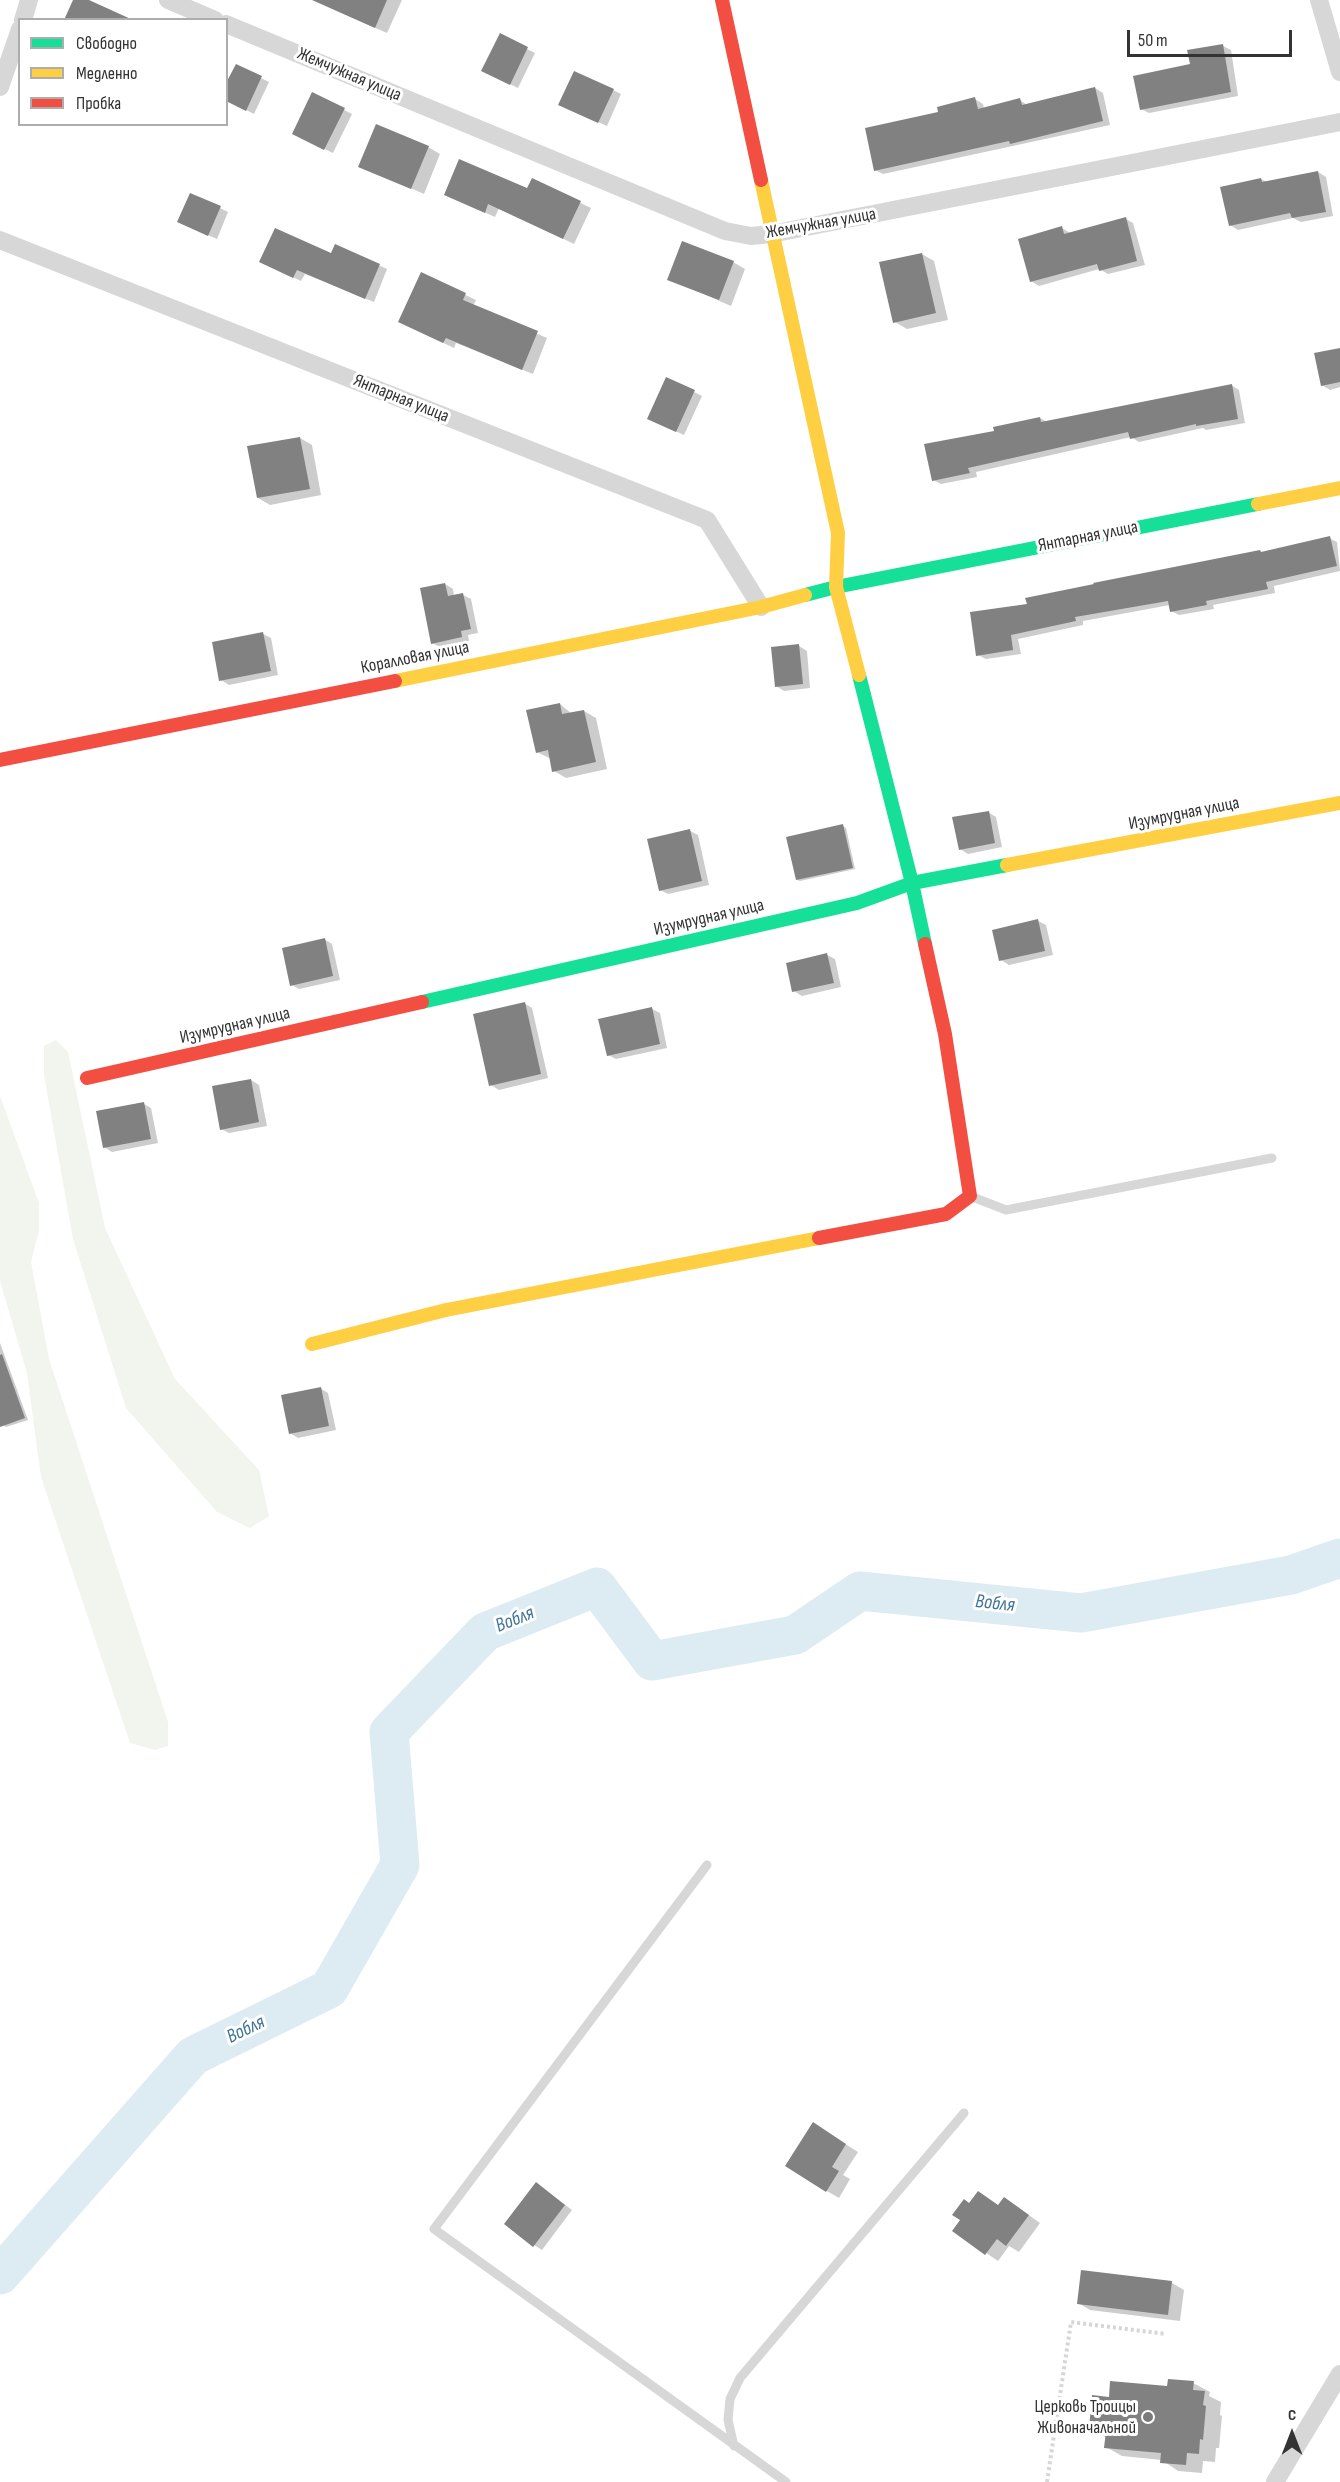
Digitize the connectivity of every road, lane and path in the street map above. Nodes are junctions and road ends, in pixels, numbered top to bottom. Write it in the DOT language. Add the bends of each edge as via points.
graph roads {
  1 [pos="29,0"];
  2 [pos="168,0"];
  3 [pos="722,0"];
  4 [pos="1319,0"];
  5 [pos="23,18"];
  6 [pos="210,18"];
  7 [pos="228,25"];
  8 [pos="18,34"];
  9 [pos="1340,72"];
  10 [pos="0,87"];
  11 [pos="1340,122"];
  12 [pos="771,234"];
  13 [pos="0,240"];
  14 [pos="1340,488"];
  15 [pos="836,587"];
  16 [pos="761,607"];
  17 [pos="0,760"];
  18 [pos="1340,803"];
  19 [pos="912,883"];
  20 [pos="87,1078"];
  21 [pos="1272,1158"];
  22 [pos="970,1196"];
  23 [pos="312,1344"];
  24 [pos="707,1865"];
  25 [pos="964,2112"];
  26 [pos="1166,2334"];
  27 [pos="1340,2374"];
  28 [pos="735,2446"];
  29 [pos="786,2482"];
  30 [pos="1047,2482"];
  31 [pos="1275,2482"];
  1 -- 5 [label="street"];
  2 -- 6 [label="street"];
  3 -- 12 [label="street"];
  4 -- 9 [label="street"];
  7 -- 12 [label="street, Жемчужная улица" via="725,231 751,236"];
  8 -- 10 [label="street"];
  11 -- 12 [label="street, Жемчужная улица"];
  12 -- 15 [label="street" via="838,533"];
  13 -- 16 [label="street, Янтарная улица" via="707,520"];
  14 -- 15 [label="street, Янтарная улица"];
  15 -- 16 [label="street, Коралловая улица"];
  15 -- 19 [label="street"];
  16 -- 17 [label="street, Коралловая улица"];
  18 -- 19 [label="street, Изумрудная улица"];
  19 -- 20 [label="street, Изумрудная улица" via="857,903"];
  19 -- 22 [label="street" via="945,1034"];
  21 -- 22 [label="lane" via="1006,1210"];
  22 -- 23 [label="street" via="946,1214 446,1310"];
  24 -- 28 [label="lane" via="434,2229"];
  25 -- 28 [label="lane" via="740,2378 730,2399 728,2420"];
  26 -- 30 [label="path" via="1071,2322"];
  27 -- 31 [label="street"];
  28 -- 29 [label="lane"];
}
